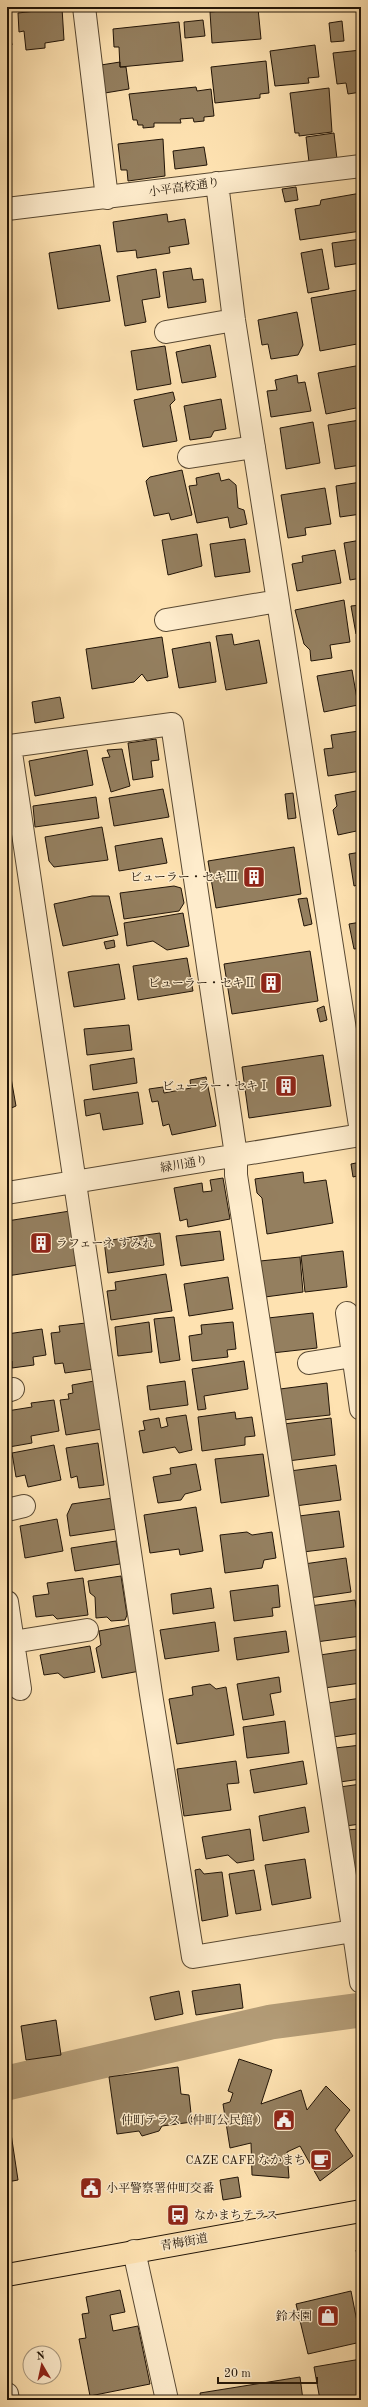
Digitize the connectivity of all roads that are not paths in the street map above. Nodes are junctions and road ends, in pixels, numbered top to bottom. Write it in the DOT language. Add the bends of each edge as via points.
graph roads {
  1 [pos="84,7"];
  2 [pos="361,166"];
  3 [pos="217,183"];
  4 [pos="106,198"];
  5 [pos="7,209"];
  6 [pos="234,320"];
  7 [pos="166,332"];
  8 [pos="254,447"];
  9 [pos="189,457"];
  10 [pos="278,601"];
  11 [pos="166,620"];
  12 [pos="361,1133"];
  13 [pos="236,1155"];
  14 [pos="75,1182"];
  15 [pos="7,1193"];
  16 [pos="347,1313"];
  17 [pos="353,1356"];
  18 [pos="309,1363"];
  19 [pos="361,1409"];
  20 [pos="7,1602"];
  21 [pos="87,1630"];
  22 [pos="13,1642"];
  23 [pos="20,1689"];
  24 [pos="357,1941"];
  25 [pos="361,1982"];
  26 [pos="361,2211"];
  27 [pos="134,2251"];
  28 [pos="7,2275"];
  29 [pos="7,2394"];
  30 [pos="8,2400"];
  31 [pos="167,2400"];
  1 -- 4 [label="street"];
  2 -- 3 [label="street, 小平高校通り"];
  3 -- 4 [label="street, 小平高校通り"];
  3 -- 6 [label="street"];
  4 -- 5 [label="street, 小平高校通り"];
  6 -- 7 [label="street"];
  6 -- 8 [label="street"];
  8 -- 9 [label="street"];
  8 -- 10 [label="street"];
  10 -- 11 [label="street"];
  10 -- 12 [label="street"];
  12 -- 13 [label="street, 緑川通り"];
  13 -- 14 [label="street, 緑川通り"];
  13 -- 14 [label="street" via="172,724 10,746"];
  13 -- 24 [label="street" via="236,1175"];
  14 -- 15 [label="street, 緑川通り"];
  14 -- 24 [label="street" via="192,1957"];
  16 -- 17 [label="street"];
  17 -- 18 [label="street"];
  17 -- 19 [label="street"];
  20 -- 22 [label="street"];
  21 -- 22 [label="street"];
  22 -- 23 [label="street"];
  24 -- 25 [label="street"];
  26 -- 27 [label="main road, 青梅街道"];
  27 -- 28 [label="main road, 青梅街道"];
  27 -- 31 [label="street"];
  29 -- 30 [label="street"];
}
